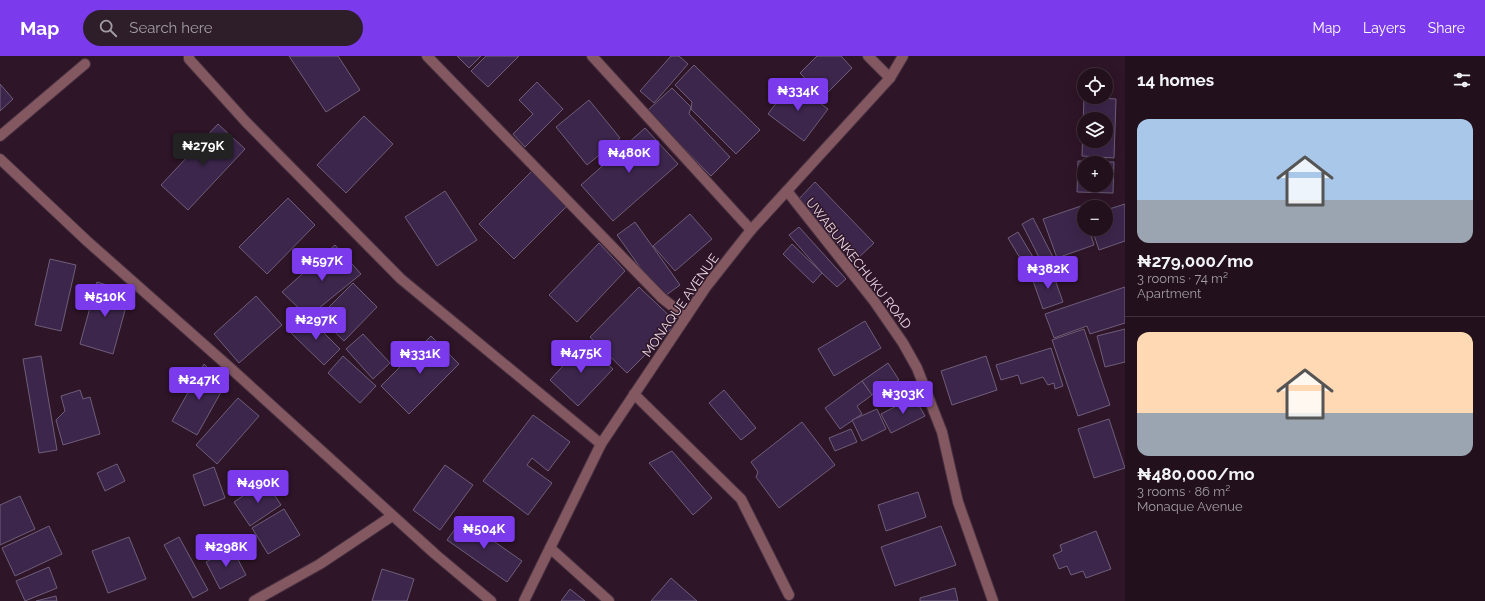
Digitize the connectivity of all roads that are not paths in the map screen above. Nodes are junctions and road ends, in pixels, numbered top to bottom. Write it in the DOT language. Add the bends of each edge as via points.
graph roads {
  1 [pos="189,56"];
  2 [pos="427,56"];
  3 [pos="592,56"];
  4 [pos="868,56"];
  5 [pos="903,56"];
  6 [pos="85,64"];
  7 [pos="890,78"];
  8 [pos="0,136"];
  9 [pos="0,159"];
  10 [pos="786,191"];
  11 [pos="751,230"];
  12 [pos="686,317"];
  13 [pos="634,394"];
  14 [pos="601,444"];
  15 [pos="392,516"];
  16 [pos="550,548"];
  17 [pos="789,595"];
  18 [pos="254,601"];
  19 [pos="491,601"];
  20 [pos="524,601"];
  21 [pos="609,601"];
  22 [pos="993,601"];
  1 -- 14 [label="street" via="246,122 401,279"];
  2 -- 12 [label="street" via="662,298"];
  3 -- 11 [label="street"];
  4 -- 7 [label="street"];
  5 -- 7 [label="street, MONAQUE AVENUE"];
  6 -- 8 [label="street"];
  7 -- 10 [label="street, MONAQUE AVENUE"];
  9 -- 15 [label="street" via="87,241"];
  10 -- 11 [label="street, MONAQUE AVENUE"];
  10 -- 22 [label="street, UWABUNKECHUKU ROAD" via="874,301 904,343 917,368 942,432 958,502"];
  11 -- 12 [label="street, MONAQUE AVENUE"];
  12 -- 13 [label="street, MONAQUE AVENUE"];
  13 -- 14 [label="street, MONAQUE AVENUE"];
  13 -- 17 [label="street" via="741,498"];
  14 -- 16 [label="street, MONAQUE AVENUE"];
  15 -- 18 [label="street" via="320,564"];
  15 -- 19 [label="street"];
  16 -- 20 [label="street, MONAQUE AVENUE"];
  16 -- 21 [label="street"];
}
